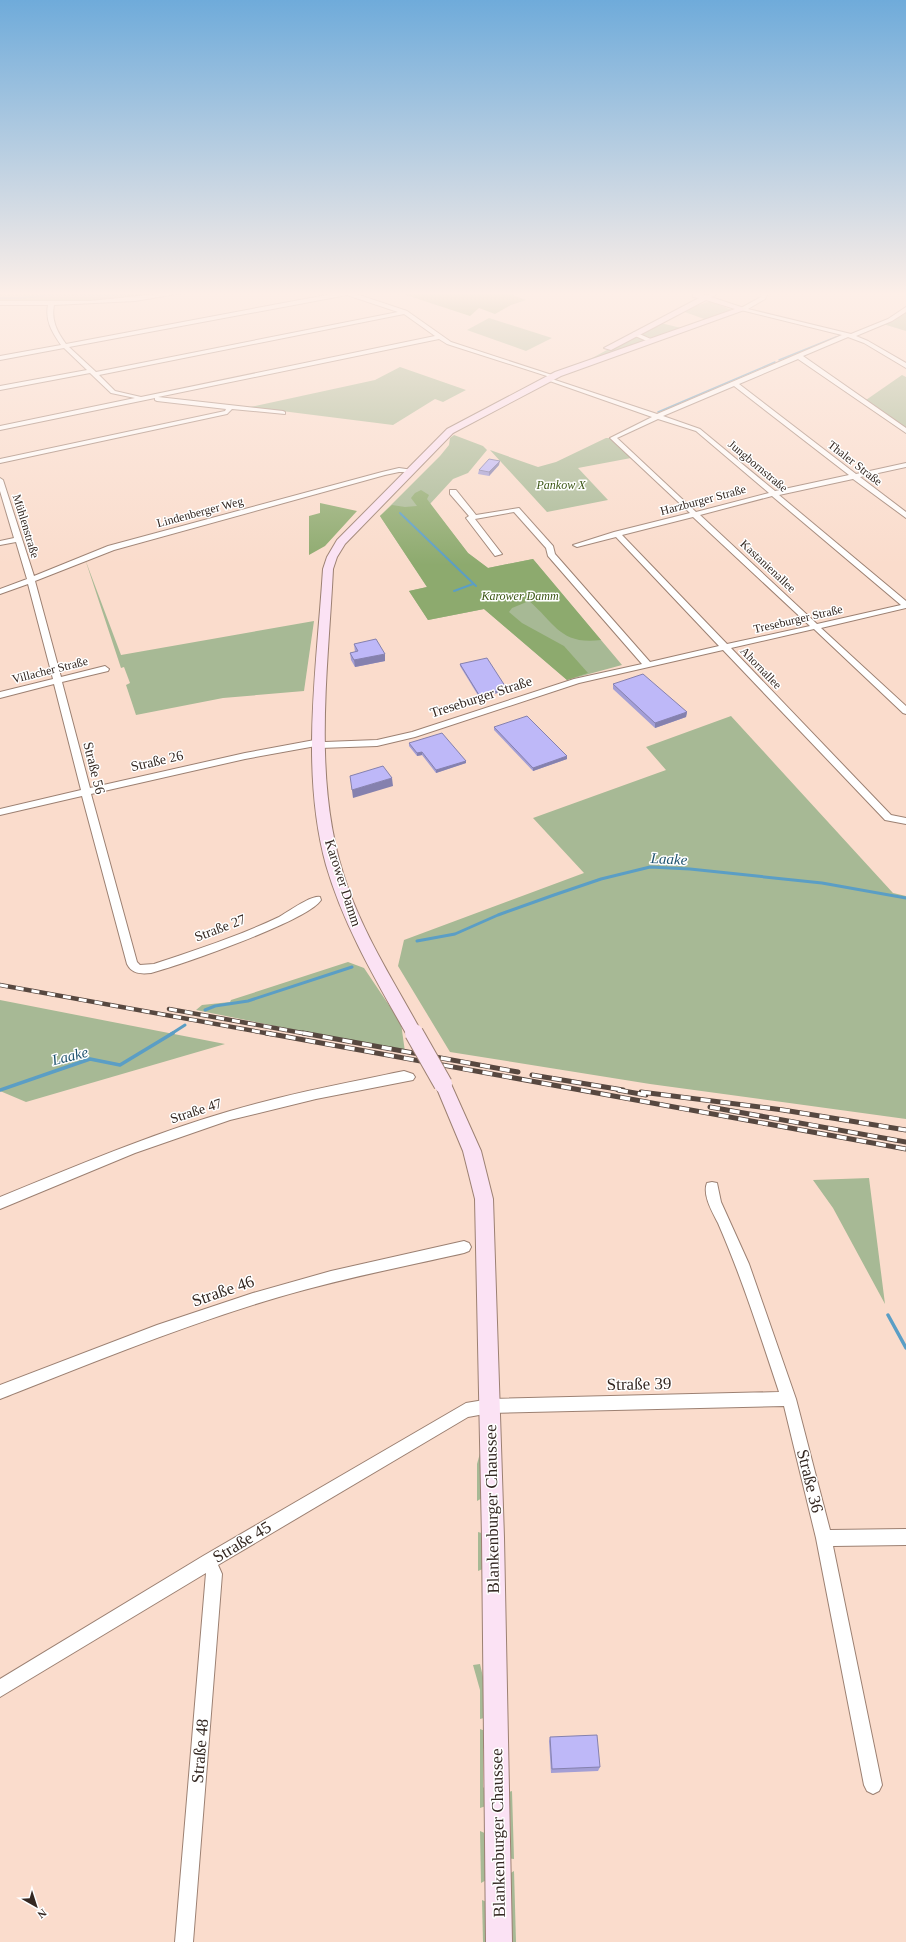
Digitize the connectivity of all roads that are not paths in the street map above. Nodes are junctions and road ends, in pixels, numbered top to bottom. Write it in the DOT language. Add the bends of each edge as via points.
graph roads {
  1 [pos="27,384"];
  2 [pos="104,384"];
  3 [pos="215,384"];
  4 [pos="540,384"];
  5 [pos="566,384"];
  6 [pos="734,384"];
  7 [pos="838,384"];
  8 [pos="0,388"];
  9 [pos="146,398"];
  10 [pos="231,408"];
  11 [pos="283,414"];
  12 [pos="659,416"];
  13 [pos="0,428"];
  14 [pos="906,431"];
  15 [pos="0,461"];
  16 [pos="906,465"];
  17 [pos="411,471"];
  18 [pos="854,475"];
  19 [pos="0,480"];
  20 [pos="453,492"];
  21 [pos="773,494"];
  22 [pos="3,498"];
  23 [pos="695,515"];
  24 [pos="473,516"];
  25 [pos="906,516"];
  26 [pos="617,534"];
  27 [pos="17,540"];
  28 [pos="0,543"];
  29 [pos="577,546"];
  30 [pos="498,554"];
  31 [pos="30,579"];
  32 [pos="0,592"];
  33 [pos="906,606"];
  34 [pos="816,627"];
  35 [pos="725,648"];
  36 [pos="648,665"];
  37 [pos="105,669"];
  38 [pos="58,681"];
  39 [pos="0,695"];
  40 [pos="906,711"];
  41 [pos="320,743"];
  42 [pos="86,792"];
  43 [pos="0,812"];
  44 [pos="906,821"];
  45 [pos="316,900"];
  46 [pos="132,964"];
  47 [pos="414,1033"];
  48 [pos="409,1078"];
  49 [pos="712,1187"];
  50 [pos="0,1203"];
  51 [pos="464,1247"];
  52 [pos="0,1392"];
  53 [pos="789,1399"];
  54 [pos="490,1406"];
  55 [pos="906,1537"];
  56 [pos="824,1538"];
  57 [pos="209,1562"];
  58 [pos="0,1689"];
  59 [pos="873,1785"];
  60 [pos="184,1942"];
  61 [pos="499,1942"];
  1 -- 8 [label="street"];
  2 -- 9 [label="street" via="113,392"];
  3 -- 9 [label="street"];
  4 -- 17 [label="main road, Karower Damm" via="448,433"];
  5 -- 12 [label="street, Jungbornstraße"];
  6 -- 12 [label="street"];
  6 -- 18 [label="street, Thaler Straße"];
  7 -- 14 [label="street"];
  9 -- 10 [label="street"];
  9 -- 13 [label="street"];
  10 -- 11 [label="street"];
  10 -- 15 [label="street" via="227,412"];
  12 -- 21 [label="street, Jungbornstraße" via="698,430"];
  12 -- 23 [label="street, Kastanienallee" via="613,438"];
  16 -- 18 [label="street, Harzburger Straße"];
  17 -- 31 [label="street, Lindenberger Weg" via="384,473 119,546"];
  17 -- 41 [label="main road, Karower Damm" via="341,542 329,563"];
  18 -- 21 [label="street, Harzburger Straße"];
  18 -- 25 [label="street, Thaler Straße"];
  19 -- 22 [label="street, Mühlenstraße"];
  20 -- 24 [label="street"];
  21 -- 23 [label="street, Harzburger Straße"];
  21 -- 33 [label="street, Jungbornstraße"];
  22 -- 27 [label="street, Mühlenstraße"];
  23 -- 26 [label="street, Harzburger Straße"];
  23 -- 34 [label="street, Kastanienallee"];
  24 -- 30 [label="street" via="470,521"];
  24 -- 36 [label="street" via="512,509 519,511 550,548 551,554"];
  26 -- 29 [label="street, Harzburger Straße"];
  26 -- 35 [label="street, Ahornallee"];
  27 -- 28 [label="street"];
  27 -- 31 [label="street, Mühlenstraße"];
  31 -- 32 [label="street, Lindenberger Weg"];
  31 -- 38 [label="street, Straße 56"];
  33 -- 34 [label="street, Treseburger Straße"];
  34 -- 35 [label="street, Treseburger Straße"];
  34 -- 40 [label="street, Kastanienallee"];
  35 -- 36 [label="street, Treseburger Straße"];
  35 -- 44 [label="street, Ahornallee" via="888,818"];
  36 -- 41 [label="street, Treseburger Straße" via="563,685 415,734 363,744"];
  37 -- 38 [label="street, Villacher Straße"];
  38 -- 39 [label="street, Villacher Straße"];
  38 -- 42 [label="street, Straße 56"];
  41 -- 42 [label="street, Straße 26" via="245,756"];
  41 -- 47 [label="main road, Karower Damm" via="321,802 334,865 357,929"];
  42 -- 43 [label="street, Straße 26"];
  42 -- 46 [label="street, Straße 56"];
  45 -- 46 [label="street, Straße 27" via="283,919 214,948 148,969 137,969"];
  47 -- 54 [label="main road, Blankenburger Chaussee, bridge" via="443,1084 472,1151 484,1199"];
  48 -- 50 [label="street, Straße 47" via="404,1076 264,1106 176,1133"];
  49 -- 53 [label="street, Straße 36" via="715,1202 742,1264"];
  51 -- 52 [label="street, Straße 46" via="340,1275 253,1299"];
  53 -- 54 [label="street, Straße 39"];
  53 -- 56 [label="street, Straße 36"];
  54 -- 57 [label="street, Straße 45" via="466,1410"];
  54 -- 61 [label="main road, Blankenburger Chaussee"];
  55 -- 56 [label="street"];
  56 -- 59 [label="street, Straße 36"];
  57 -- 58 [label="street, Straße 45"];
  57 -- 60 [label="street, Straße 48" via="214,1574"];
}
